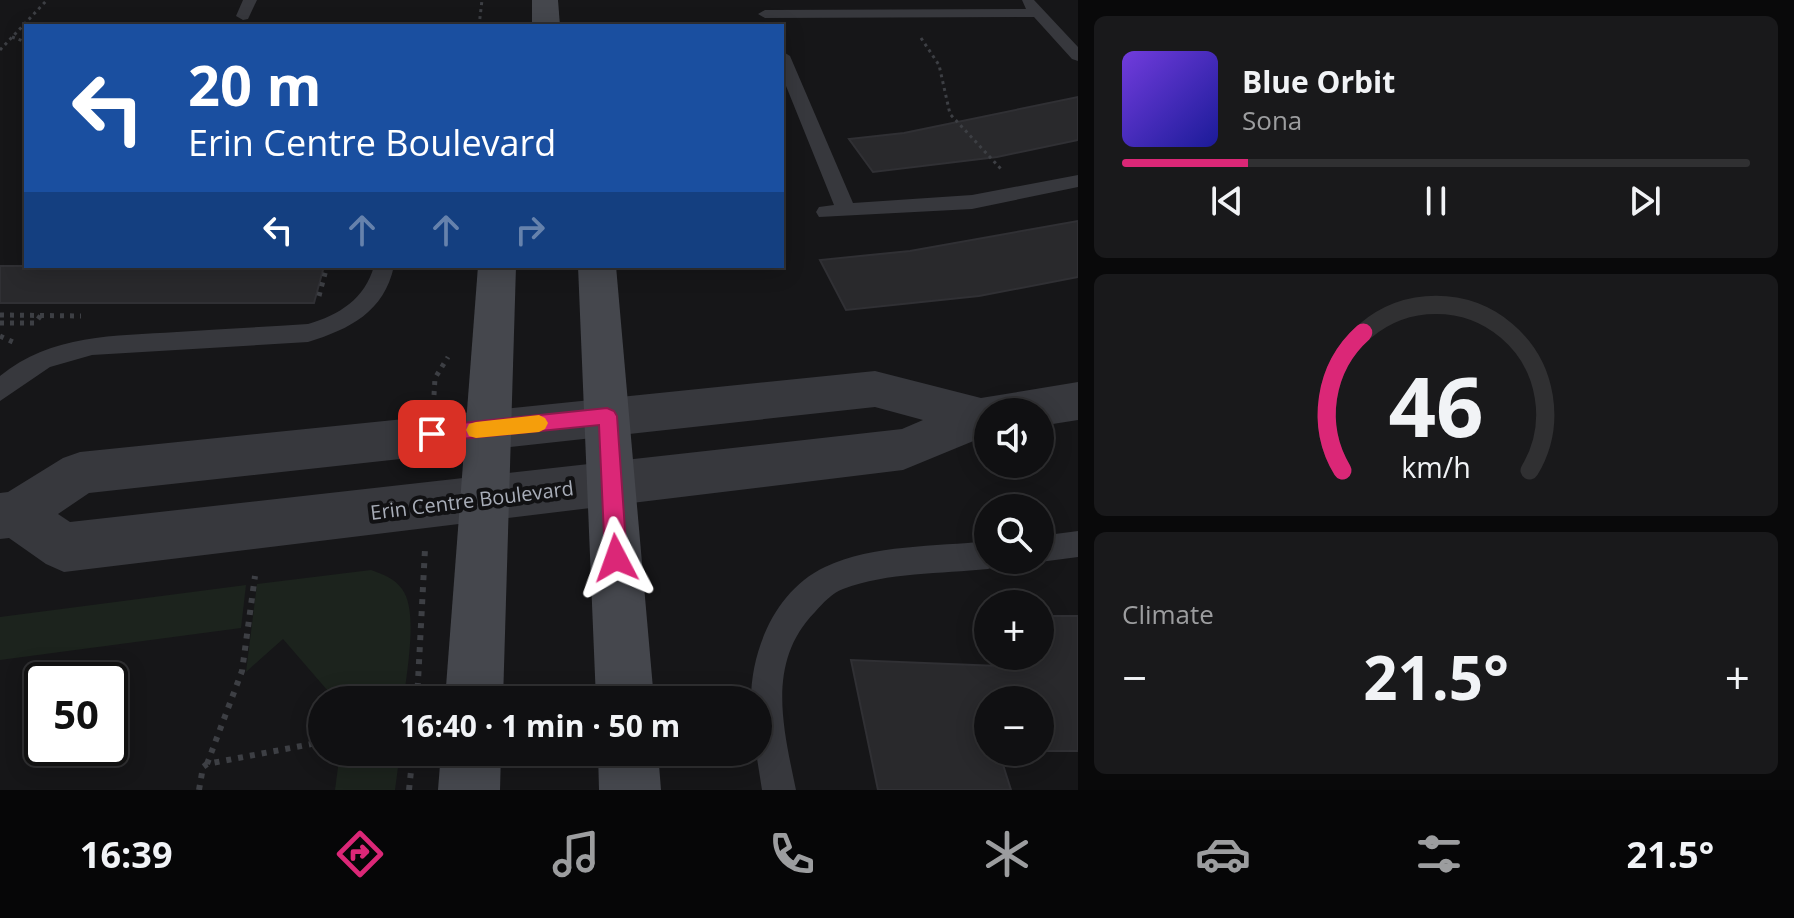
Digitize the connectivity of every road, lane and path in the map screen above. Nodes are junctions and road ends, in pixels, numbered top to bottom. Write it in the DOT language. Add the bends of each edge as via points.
graph roads {
  1 [pos="47,0"];
  2 [pos="250,0"];
  3 [pos="482,0"];
  4 [pos="545,0"];
  5 [pos="1026,0"];
  6 [pos="765,13"];
  7 [pos="1037,13"];
  8 [pos="243,16"];
  9 [pos="479,24"];
  10 [pos="546,24"];
  11 [pos="23,25"];
  12 [pos="919,34"];
  13 [pos="11,37"];
  14 [pos="24,41"];
  15 [pos="0,50"];
  16 [pos="1078,56"];
  17 [pos="784,61"];
  18 [pos="1078,181"];
  19 [pos="1023,193"];
  20 [pos="846,211"];
  21 [pos="826,212"];
  22 [pos="384,268"];
  23 [pos="497,268"];
  24 [pos="597,268"];
  25 [pos="41,315"];
  26 [pos="0,323"];
  27 [pos="1,387"];
  28 [pos="1078,401"];
  29 [pos="1054,405"];
  30 [pos="974,411"];
  31 [pos="607,416"];
  32 [pos="974,422"];
  33 [pos="488,429"];
  34 [pos="611,483"];
  35 [pos="485,499"];
  36 [pos="8,515"];
  37 [pos="1078,544"];
  38 [pos="1054,547"];
  39 [pos="974,557"];
  40 [pos="424,564"];
  41 [pos="255,576"];
  42 [pos="418,686"];
  43 [pos="475,686"];
  44 [pos="624,686"];
  45 [pos="308,743"];
  46 [pos="207,764"];
  47 [pos="412,766"];
  48 [pos="470,766"];
  49 [pos="629,766"];
  50 [pos="199,790"];
  51 [pos="409,790"];
  52 [pos="469,790"];
  53 [pos="630,790"];
  54 [pos="779,790"];
  1 -- 11 [label="path"];
  2 -- 8 [label="lane"];
  3 -- 9 [label="path"];
  4 -- 10 [label="main road"];
  5 -- 7 [label="lane"];
  6 -- 7 [label="lane"];
  7 -- 16 [label="lane"];
  11 -- 13 [label="path"];
  12 -- 19 [label="path" via="939,65 950,114"];
  13 -- 14 [label="path"];
  13 -- 15 [label="path"];
  17 -- 20 [label="lane"];
  18 -- 19 [label="lane"];
  19 -- 20 [label="lane"];
  20 -- 21 [label="lane"];
  22 -- 27 [label="lane" via="364,306 334,327 76,348 28,367"];
  23 -- 33 [label="main road"];
  24 -- 31 [label="main road"];
  25 -- 26 [label="path" via="35,323"];
  28 -- 29 [label="street, Erin Centre Boulevard"];
  30 -- 31 [label="street, Erin Centre Boulevard" via="875,389"];
  31 -- 33 [label="street, Erin Centre Boulevard"];
  31 -- 34 [label="main road"];
  32 -- 34 [label="street, Erin Centre Boulevard" via="903,449"];
  33 -- 35 [label="main road"];
  33 -- 36 [label="street, Erin Centre Boulevard" via="80,473"];
  34 -- 35 [label="street, Erin Centre Boulevard"];
  34 -- 44 [label="main road"];
  35 -- 36 [label="street, Erin Centre Boulevard" via="64,547"];
  35 -- 43 [label="main road"];
  37 -- 38 [label="lane"];
  39 -- 54 [label="lane" via="832,578 801,604 775,639 766,682"];
  40 -- 42 [label="path"];
  41 -- 46 [label="path" via="242,671"];
  45 -- 46 [label="path"];
  46 -- 50 [label="path"];
  47 -- 51 [label="path"];
  48 -- 52 [label="main road"];
  49 -- 53 [label="main road"];
}
